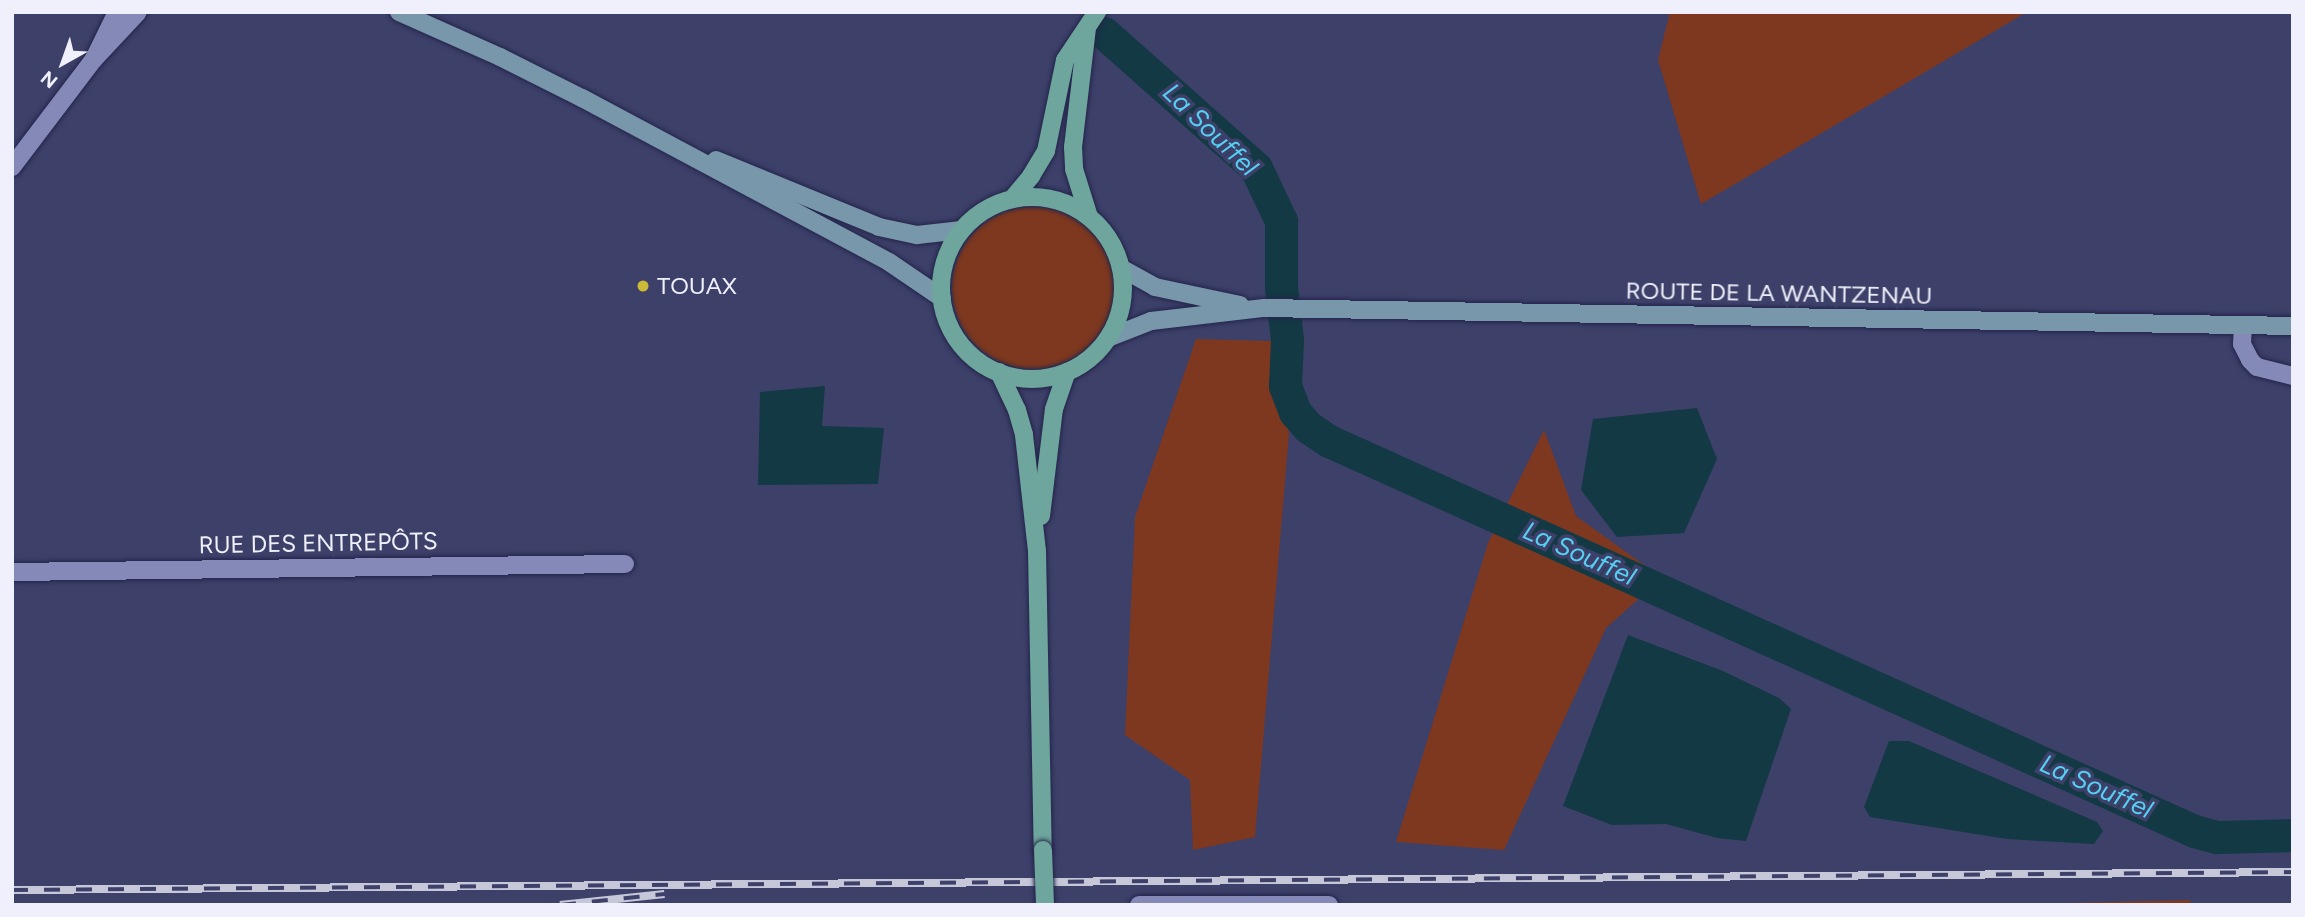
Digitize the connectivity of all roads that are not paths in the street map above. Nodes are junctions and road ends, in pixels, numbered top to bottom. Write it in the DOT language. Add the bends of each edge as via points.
graph roads {
  1 [pos="117,12"];
  2 [pos="138,12"];
  3 [pos="399,12"];
  4 [pos="1097,12"];
  5 [pos="1087,29"];
  6 [pos="94,59"];
  7 [pos="625,121"];
  8 [pos="12,167"];
  9 [pos="1012,199"];
  10 [pos="1089,216"];
  11 [pos="962,230"];
  12 [pos="1121,268"];
  13 [pos="942,298"];
  14 [pos="1264,308"];
  15 [pos="2243,325"];
  16 [pos="2293,326"];
  17 [pos="1108,338"];
  18 [pos="999,372"];
  19 [pos="1067,372"];
  20 [pos="2293,376"];
  21 [pos="1037,551"];
  22 [pos="625,564"];
  23 [pos="12,572"];
  24 [pos="1045,905"];
  25 [pos="1139,905"];
  26 [pos="1329,905"];
  1 -- 6 [label="street"];
  2 -- 6 [label="street"];
  3 -- 7 [label="main road"];
  4 -- 5 [label="main road"];
  5 -- 9 [label="main road" via="1065,60 1046,151"];
  5 -- 10 [label="main road" via="1073,147 1074,169"];
  6 -- 8 [label="street"];
  7 -- 11 [label="main road" via="879,227 917,235"];
  7 -- 13 [label="main road" via="889,262"];
  9 -- 10 [label="main road" via="1052,199"];
  9 -- 11 [label="main road" via="984,210"];
  10 -- 12 [label="main road" via="1104,231"];
  11 -- 13 [label="main road" via="945,262"];
  12 -- 14 [label="main road, ROUTE DE LA WANTZENAU" via="1155,287 1180,294"];
  12 -- 17 [label="main road" via="1119,316"];
  13 -- 18 [label="main road" via="950,326 966,351"];
  14 -- 15 [label="main road, ROUTE DE LA WANTZENAU"];
  14 -- 17 [label="main road, ROUTE DE LA WANTZENAU" via="1151,321"];
  15 -- 16 [label="main road, ROUTE DE LA WANTZENAU"];
  15 -- 20 [label="street" via="2242,344 2250,360 2257,367"];
  17 -- 19 [label="main road" via="1090,358"];
  18 -- 19 [label="main road" via="1021,378"];
  18 -- 21 [label="main road" via="1024,435"];
  19 -- 21 [label="main road" via="1050,429"];
  21 -- 24 [label="main road, bridge"];
  22 -- 23 [label="street, RUE DES ENTREPÔTS"];
  25 -- 26 [label="street"];
}
